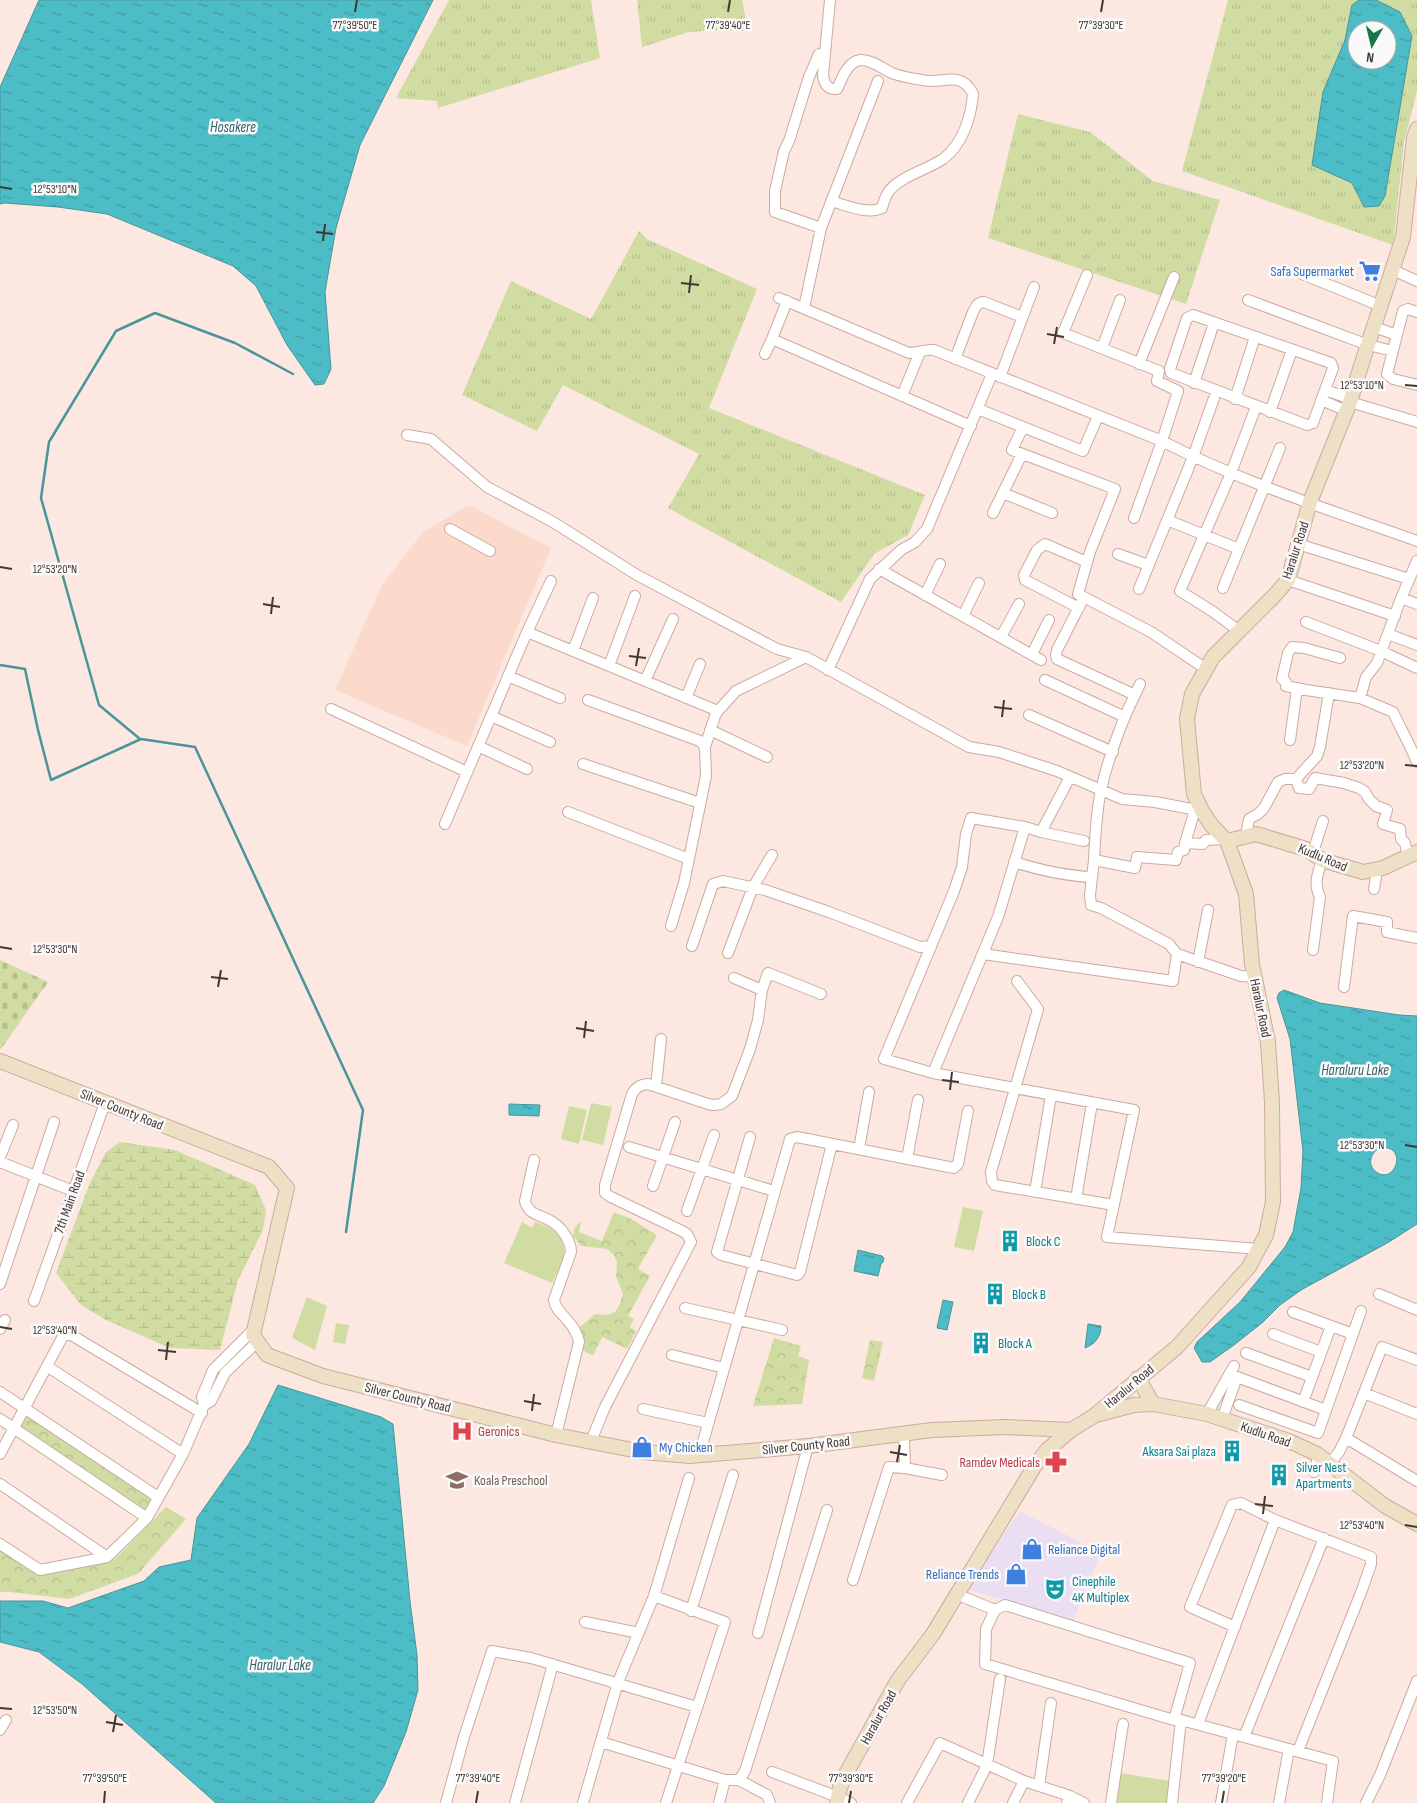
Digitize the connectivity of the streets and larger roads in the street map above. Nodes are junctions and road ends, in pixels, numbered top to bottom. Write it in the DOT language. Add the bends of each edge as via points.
graph roads {
  1 [pos="830,0"];
  2 [pos="819,54"];
  3 [pos="878,81"];
  4 [pos="1417,129"];
  5 [pos="832,201"];
  6 [pos="821,228"];
  7 [pos="1393,270"];
  8 [pos="1087,274"];
  9 [pos="1302,274"];
  10 [pos="1174,277"];
  11 [pos="1417,281"];
  12 [pos="1034,287"];
  13 [pos="1120,300"];
  14 [pos="1248,300"];
  15 [pos="1381,306"];
  16 [pos="804,308"];
  17 [pos="1417,312"];
  18 [pos="1022,317"];
  19 [pos="1214,323"];
  20 [pos="1374,327"];
  21 [pos="1397,334"];
  22 [pos="1255,337"];
  23 [pos="772,339"];
  24 [pos="1368,345"];
  25 [pos="1102,348"];
  26 [pos="1292,350"];
  27 [pos="920,352"];
  28 [pos="1393,352"];
  29 [pos="765,354"];
  30 [pos="955,359"];
  31 [pos="1139,364"];
  32 [pos="996,375"];
  33 [pos="1194,383"];
  34 [pos="1417,385"];
  35 [pos="1325,390"];
  36 [pos="902,396"];
  37 [pos="1214,398"];
  38 [pos="1235,398"];
  39 [pos="1321,400"];
  40 [pos="1350,404"];
  41 [pos="978,409"];
  42 [pos="1254,412"];
  43 [pos="1270,412"];
  44 [pos="1098,416"];
  45 [pos="1417,422"];
  46 [pos="971,426"];
  47 [pos="1023,427"];
  48 [pos="407,435"];
  49 [pos="1162,442"];
  50 [pos="1280,448"];
  51 [pos="1022,454"];
  52 [pos="1193,457"];
  53 [pos="1231,473"];
  54 [pos="1264,486"];
  55 [pos="1002,493"];
  56 [pos="1310,502"];
  57 [pos="993,513"];
  58 [pos="1052,513"];
  59 [pos="1134,518"];
  60 [pos="1167,520"];
  61 [pos="450,529"];
  62 [pos="1204,534"];
  63 [pos="1417,541"];
  64 [pos="1298,544"];
  65 [pos="1239,548"];
  66 [pos="490,551"];
  67 [pos="1118,554"];
  68 [pos="1087,562"];
  69 [pos="940,564"];
  70 [pos="1416,564"];
  71 [pos="1148,565"];
  72 [pos="879,569"];
  73 [pos="1409,579"];
  74 [pos="1288,580"];
  75 [pos="551,581"];
  76 [pos="978,583"];
  77 [pos="1223,588"];
  78 [pos="1139,589"];
  79 [pos="925,595"];
  80 [pos="634,596"];
  81 [pos="1084,597"];
  82 [pos="592,598"];
  83 [pos="1401,598"];
  84 [pos="1019,604"];
  85 [pos="1417,604"];
  86 [pos="1079,608"];
  87 [pos="963,616"];
  88 [pos="1395,616"];
  89 [pos="673,619"];
  90 [pos="1049,620"];
  91 [pos="1306,622"];
  92 [pos="1239,631"];
  93 [pos="527,632"];
  94 [pos="1388,634"];
  95 [pos="1001,637"];
  96 [pos="1417,645"];
  97 [pos="573,651"];
  98 [pos="1381,652"];
  99 [pos="1032,654"];
  100 [pos="806,657"];
  101 [pos="1340,658"];
  102 [pos="1041,660"];
  103 [pos="700,664"];
  104 [pos="609,666"];
  105 [pos="1417,668"];
  106 [pos="1206,669"];
  107 [pos="828,670"];
  108 [pos="508,676"];
  109 [pos="1045,680"];
  110 [pos="645,681"];
  111 [pos="1140,684"];
  112 [pos="1297,688"];
  113 [pos="1329,693"];
  114 [pos="1136,695"];
  115 [pos="560,698"];
  116 [pos="686,698"];
  117 [pos="1360,698"];
  118 [pos="588,700"];
  119 [pos="331,709"];
  120 [pos="718,711"];
  121 [pos="1029,715"];
  122 [pos="491,716"];
  123 [pos="1125,717"];
  124 [pos="710,730"];
  125 [pos="1290,740"];
  126 [pos="550,742"];
  127 [pos="478,746"];
  128 [pos="705,747"];
  129 [pos="1113,752"];
  130 [pos="767,757"];
  131 [pos="1417,762"];
  132 [pos="583,764"];
  133 [pos="527,769"];
  134 [pos="467,772"];
  135 [pos="1070,777"];
  136 [pos="1296,779"];
  137 [pos="1101,790"];
  138 [pos="700,803"];
  139 [pos="1198,810"];
  140 [pos="568,812"];
  141 [pos="1323,821"];
  142 [pos="445,824"];
  143 [pos="1025,827"];
  144 [pos="1040,832"];
  145 [pos="1246,836"];
  146 [pos="1225,840"];
  147 [pos="1084,842"];
  148 [pos="1185,844"];
  149 [pos="1413,854"];
  150 [pos="772,855"];
  151 [pos="1317,856"];
  152 [pos="689,859"];
  153 [pos="1094,860"];
  154 [pos="1014,862"];
  155 [pos="1377,870"];
  156 [pos="1092,877"];
  157 [pos="753,887"];
  158 [pos="1374,889"];
  159 [pos="1208,910"];
  160 [pos="671,926"];
  161 [pos="1417,938"];
  162 [pos="692,946"];
  163 [pos="931,946"];
  164 [pos="1313,950"];
  165 [pos="728,953"];
  166 [pos="983,954"];
  167 [pos="1177,954"];
  168 [pos="1198,962"];
  169 [pos="1254,977"];
  170 [pos="734,978"];
  171 [pos="1017,981"];
  172 [pos="1344,987"];
  173 [pos="762,990"];
  174 [pos="821,994"];
  175 [pos="661,1039"];
  176 [pos="0,1061"];
  177 [pos="933,1073"];
  178 [pos="656,1086"];
  179 [pos="1015,1088"];
  180 [pos="869,1092"];
  181 [pos="1051,1095"];
  182 [pos="918,1100"];
  183 [pos="105,1103"];
  184 [pos="1092,1103"];
  185 [pos="968,1112"];
  186 [pos="54,1122"];
  187 [pos="675,1122"];
  188 [pos="13,1125"];
  189 [pos="714,1134"];
  190 [pos="750,1137"];
  191 [pos="832,1144"];
  192 [pos="629,1147"];
  193 [pos="859,1149"];
  194 [pos="0,1157"];
  195 [pos="663,1157"];
  196 [pos="907,1158"];
  197 [pos="534,1160"];
  198 [pos="0,1162"];
  199 [pos="702,1169"];
  200 [pos="35,1176"];
  201 [pos="738,1180"];
  202 [pos="653,1186"];
  203 [pos="73,1191"];
  204 [pos="774,1191"];
  205 [pos="1035,1192"];
  206 [pos="1076,1199"];
  207 [pos="1114,1205"];
  208 [pos="687,1211"];
  209 [pos="1259,1249"];
  210 [pos="753,1264"];
  211 [pos="0,1284"];
  212 [pos="1379,1294"];
  213 [pos="34,1301"];
  214 [pos="685,1308"];
  215 [pos="1417,1310"];
  216 [pos="1361,1311"];
  217 [pos="1293,1312"];
  218 [pos="737,1320"];
  219 [pos="1331,1326"];
  220 [pos="782,1330"];
  221 [pos="1273,1334"];
  222 [pos="1353,1334"];
  223 [pos="256,1336"];
  224 [pos="1321,1352"];
  225 [pos="1246,1353"];
  226 [pos="672,1355"];
  227 [pos="1417,1360"];
  228 [pos="1234,1366"];
  229 [pos="48,1367"];
  230 [pos="724,1368"];
  231 [pos="1312,1377"];
  232 [pos="1138,1378"];
  233 [pos="0,1392"];
  234 [pos="1364,1394"];
  235 [pos="1303,1402"];
  236 [pos="1153,1404"];
  237 [pos="1239,1405"];
  238 [pos="24,1408"];
  239 [pos="203,1409"];
  240 [pos="643,1409"];
  241 [pos="1326,1410"];
  242 [pos="1207,1414"];
  243 [pos="1417,1414"];
  244 [pos="1094,1416"];
  245 [pos="0,1419"];
  246 [pos="1222,1419"];
  247 [pos="708,1423"];
  248 [pos="14,1428"];
  249 [pos="1071,1430"];
  250 [pos="904,1434"];
  251 [pos="556,1435"];
  252 [pos="1346,1438"];
  253 [pos="591,1441"];
  254 [pos="808,1446"];
  255 [pos="0,1454"];
  256 [pos="184,1454"];
  257 [pos="698,1456"];
  258 [pos="1325,1459"];
  259 [pos="906,1468"];
  260 [pos="1314,1472"];
  261 [pos="733,1475"];
  262 [pos="942,1475"];
  263 [pos="689,1478"];
  264 [pos="1417,1481"];
  265 [pos="0,1484"];
  266 [pos="158,1497"];
  267 [pos="827,1510"];
  268 [pos="147,1518"];
  269 [pos="1275,1520"];
  270 [pos="1417,1524"];
  271 [pos="1324,1538"];
  272 [pos="0,1544"];
  273 [pos="107,1557"];
  274 [pos="853,1580"];
  275 [pos="956,1594"];
  276 [pos="654,1596"];
  277 [pos="995,1610"];
  278 [pos="691,1611"];
  279 [pos="584,1622"];
  280 [pos="1234,1627"];
  281 [pos="639,1633"];
  282 [pos="758,1633"];
  283 [pos="554,1664"];
  284 [pos="1000,1679"];
  285 [pos="1417,1681"];
  286 [pos="618,1682"];
  287 [pos="1051,1703"];
  288 [pos="697,1706"];
  289 [pos="6,1720"];
  290 [pos="1124,1724"];
  291 [pos="1198,1724"];
  292 [pos="0,1730"];
  293 [pos="1232,1734"];
  294 [pos="1244,1737"];
  295 [pos="601,1742"];
  296 [pos="1294,1750"];
  297 [pos="987,1764"];
  298 [pos="679,1766"];
  299 [pos="772,1772"];
  300 [pos="725,1780"];
  301 [pos="739,1780"];
  302 [pos="1024,1781"];
  303 [pos="1039,1786"];
  304 [pos="1068,1800"];
  305 [pos="842,1801"];
  306 [pos="446,1803"];
  307 [pos="515,1803"];
  308 [pos="583,1803"];
  309 [pos="666,1803"];
  310 [pos="719,1803"];
  311 [pos="770,1803"];
  312 [pos="907,1803"];
  313 [pos="968,1803"];
  314 [pos="1013,1803"];
  315 [pos="1084,1803"];
  316 [pos="1111,1803"];
  317 [pos="1172,1803"];
  318 [pos="1222,1803"];
  319 [pos="1279,1803"];
  320 [pos="1327,1803"];
  321 [pos="1366,1803"];
  1 -- 5 [label="street" via="823,75 827,87 837,89 850,65 865,60 893,74 926,81 950,78 961,81 974,94 972,110 960,140 944,158 899,182 888,192 882,208 860,210"];
  2 -- 6 [label="street" via="784,151 775,191 775,212"];
  3 -- 5 [label="street"];
  4 -- 7 [label="street, Haralur Road" via="1403,238"];
  5 -- 6 [label="street"];
  6 -- 16 [label="street"];
  7 -- 11 [label="street"];
  7 -- 15 [label="street, Haralur Road"];
  8 -- 25 [label="street" via="1063,333"];
  9 -- 15 [label="street"];
  10 -- 31 [label="street"];
  12 -- 18 [label="street"];
  13 -- 25 [label="street"];
  14 -- 24 [label="street"];
  15 -- 20 [label="street, Haralur Road"];
  16 -- 23 [label="street" via="783,299"];
  16 -- 27 [label="street" via="909,354"];
  17 -- 21 [label="street" via="1408,308 1403,311"];
  18 -- 30 [label="street" via="980,302"];
  18 -- 32 [label="street"];
  19 -- 22 [label="street"];
  19 -- 33 [label="street"];
  19 -- 33 [label="street" via="1193,315 1187,318 1184,326 1170,369 1174,375"];
  20 -- 21 [label="street"];
  20 -- 24 [label="street, Haralur Road"];
  21 -- 28 [label="street"];
  22 -- 26 [label="street"];
  22 -- 38 [label="street"];
  23 -- 29 [label="street"];
  23 -- 36 [label="street"];
  24 -- 28 [label="street"];
  24 -- 40 [label="street, Haralur Road"];
  25 -- 31 [label="street"];
  26 -- 35 [label="street" via="1331,363 1333,366"];
  26 -- 43 [label="street"];
  27 -- 30 [label="street" via="934,350"];
  27 -- 36 [label="street"];
  28 -- 34 [label="street" via="1387,374 1393,379"];
  30 -- 32 [label="street"];
  31 -- 49 [label="street" via="1159,371 1157,381 1178,391"];
  32 -- 41 [label="street"];
  32 -- 44 [label="street"];
  33 -- 38 [label="street"];
  35 -- 39 [label="street"];
  35 -- 40 [label="street"];
  36 -- 46 [label="street"];
  37 -- 52 [label="street"];
  38 -- 43 [label="street"];
  39 -- 40 [label="street"];
  39 -- 43 [label="street" via="1311,425 1307,426"];
  40 -- 45 [label="street"];
  40 -- 56 [label="street, Haralur Road"];
  41 -- 46 [label="street"];
  41 -- 47 [label="street"];
  42 -- 53 [label="street"];
  44 -- 47 [label="street" via="1083,451"];
  44 -- 49 [label="street"];
  46 -- 72 [label="street" via="927,529"];
  47 -- 51 [label="street" via="1012,450"];
  48 -- 100 [label="street" via="431,439 487,488 553,522 637,575 777,649"];
  49 -- 52 [label="street"];
  49 -- 59 [label="street"];
  50 -- 54 [label="street"];
  51 -- 55 [label="street"];
  51 -- 68 [label="street" via="1115,489"];
  52 -- 53 [label="street"];
  52 -- 60 [label="street"];
  53 -- 54 [label="street"];
  53 -- 62 [label="street"];
  54 -- 56 [label="street"];
  54 -- 65 [label="street"];
  55 -- 57 [label="street"];
  55 -- 58 [label="street"];
  56 -- 63 [label="street"];
  56 -- 64 [label="street, Haralur Road"];
  60 -- 62 [label="street"];
  60 -- 71 [label="street"];
  61 -- 66 [label="street"];
  62 -- 65 [label="street"];
  62 -- 92 [label="street" via="1180,591"];
  64 -- 73 [label="street"];
  64 -- 74 [label="street, Haralur Road"];
  65 -- 77 [label="street"];
  67 -- 71 [label="street"];
  68 -- 81 [label="street" via="1078,594"];
  68 -- 86 [label="street" via="1045,544 1037,550 1024,575 1025,580"];
  69 -- 79 [label="street"];
  70 -- 73 [label="street"];
  71 -- 78 [label="street"];
  72 -- 79 [label="street"];
  72 -- 107 [label="street" via="870,579"];
  73 -- 83 [label="street"];
  74 -- 88 [label="street"];
  74 -- 92 [label="street, Haralur Road"];
  75 -- 93 [label="street"];
  76 -- 87 [label="street"];
  79 -- 87 [label="street"];
  80 -- 104 [label="street"];
  81 -- 86 [label="street"];
  81 -- 106 [label="street" via="1151,632"];
  82 -- 97 [label="street"];
  83 -- 85 [label="street"];
  83 -- 88 [label="street"];
  84 -- 95 [label="street"];
  86 -- 114 [label="street" via="1057,650 1057,659"];
  87 -- 95 [label="street"];
  88 -- 94 [label="street"];
  89 -- 110 [label="street"];
  90 -- 99 [label="street"];
  91 -- 98 [label="street"];
  92 -- 106 [label="street, Haralur Road" via="1213,657"];
  93 -- 97 [label="street"];
  93 -- 108 [label="street"];
  94 -- 96 [label="street"];
  94 -- 98 [label="street"];
  95 -- 99 [label="street"];
  97 -- 104 [label="street"];
  98 -- 105 [label="street"];
  98 -- 117 [label="street" via="1366,677"];
  99 -- 102 [label="street"];
  100 -- 107 [label="street"];
  100 -- 120 [label="street" via="736,691"];
  101 -- 112 [label="street" via="1292,647 1282,679 1286,686"];
  103 -- 116 [label="street"];
  104 -- 110 [label="street"];
  106 -- 139 [label="street, Haralur Road" via="1192,694 1187,719"];
  107 -- 135 [label="street" via="969,747 999,752"];
  108 -- 115 [label="street"];
  108 -- 122 [label="street"];
  109 -- 123 [label="street"];
  110 -- 116 [label="street"];
  111 -- 114 [label="street"];
  112 -- 113 [label="street"];
  112 -- 125 [label="street"];
  113 -- 117 [label="street"];
  113 -- 136 [label="street" via="1317,756"];
  114 -- 123 [label="street"];
  116 -- 120 [label="street"];
  117 -- 131 [label="street" via="1393,712"];
  118 -- 128 [label="street" via="700,741"];
  119 -- 134 [label="street"];
  120 -- 124 [label="street"];
  121 -- 129 [label="street"];
  122 -- 126 [label="street"];
  122 -- 127 [label="street"];
  123 -- 129 [label="street"];
  124 -- 128 [label="street"];
  124 -- 130 [label="street"];
  127 -- 133 [label="street"];
  127 -- 134 [label="street"];
  128 -- 138 [label="street" via="706,776"];
  129 -- 137 [label="street"];
  132 -- 138 [label="street"];
  134 -- 142 [label="street"];
  135 -- 137 [label="street"];
  135 -- 144 [label="street"];
  136 -- 145 [label="street" via="1278,782 1264,808 1249,819"];
  136 -- 149 [label="street" via="1299,788 1309,789 1315,778 1344,782 1359,788 1376,806 1387,810 1384,824 1400,829 1401,839"];
  137 -- 139 [label="street" via="1122,799"];
  137 -- 153 [label="street"];
  138 -- 152 [label="street"];
  139 -- 146 [label="street, Haralur Road"];
  139 -- 148 [label="street"];
  140 -- 152 [label="street"];
  141 -- 151 [label="street"];
  143 -- 144 [label="street"];
  143 -- 154 [label="street"];
  143 -- 163 [label="street" via="971,818 962,867"];
  144 -- 147 [label="street"];
  145 -- 146 [label="street, Kudlu Road"];
  145 -- 151 [label="street, Kudlu Road" via="1256,834 1306,848"];
  146 -- 148 [label="street"];
  146 -- 169 [label="street, Haralur Road" via="1246,894"];
  148 -- 153 [label="street" via="1176,860 1137,857 1135,868"];
  149 -- 155 [label="street, Kudlu Road"];
  150 -- 157 [label="street"];
  151 -- 155 [label="street, Kudlu Road" via="1363,872"];
  151 -- 164 [label="street" via="1316,890 1320,897"];
  152 -- 160 [label="street"];
  153 -- 156 [label="street"];
  154 -- 156 [label="street" via="1046,872"];
  154 -- 166 [label="street"];
  155 -- 158 [label="street"];
  156 -- 167 [label="street" via="1091,905 1169,944"];
  157 -- 162 [label="street" via="723,881 713,884"];
  157 -- 163 [label="street" via="830,912 920,947"];
  157 -- 165 [label="street"];
  159 -- 168 [label="street"];
  161 -- 172 [label="street" via="1387,932 1387,922 1353,916"];
  163 -- 177 [label="street" via="884,1059"];
  166 -- 167 [label="street" via="1173,981"];
  166 -- 177 [label="street"];
  167 -- 168 [label="street"];
  168 -- 169 [label="street" via="1240,976"];
  169 -- 209 [label="street, Haralur Road" via="1268,1042 1272,1102 1273,1202 1266,1235"];
  170 -- 173 [label="street"];
  171 -- 179 [label="street" via="1038,1009"];
  173 -- 174 [label="street" via="768,973"];
  173 -- 178 [label="street" via="756,1027 732,1096 714,1105"];
  175 -- 178 [label="street"];
  176 -- 183 [label="street, Silver County Road"];
  177 -- 179 [label="street"];
  178 -- 253 [label="street" via="642,1084 635,1088 604,1189 611,1197 687,1234 691,1242 605,1407"];
  179 -- 181 [label="street"];
  179 -- 205 [label="street" via="991,1172 992,1181 995,1185"];
  180 -- 193 [label="street"];
  181 -- 184 [label="street"];
  181 -- 205 [label="street"];
  182 -- 196 [label="street"];
  183 -- 203 [label="street, 7th Main Road"];
  183 -- 223 [label="street, Silver County Road" via="269,1166 287,1188"];
  184 -- 206 [label="street"];
  184 -- 207 [label="street" via="1134,1110"];
  185 -- 196 [label="street" via="957,1167"];
  186 -- 200 [label="street"];
  187 -- 195 [label="street"];
  188 -- 194 [label="street"];
  189 -- 199 [label="street"];
  190 -- 201 [label="street"];
  191 -- 193 [label="street"];
  191 -- 204 [label="street" via="797,1137 790,1139"];
  191 -- 210 [label="street" via="799,1274"];
  192 -- 195 [label="street"];
  193 -- 196 [label="street"];
  195 -- 199 [label="street"];
  195 -- 202 [label="street"];
  197 -- 251 [label="street" via="526,1206 532,1213 552,1221 569,1240 570,1256 554,1306 573,1325 579,1342"];
  198 -- 200 [label="street"];
  199 -- 201 [label="street"];
  199 -- 208 [label="street"];
  200 -- 203 [label="street"];
  200 -- 211 [label="street"];
  201 -- 204 [label="street"];
  201 -- 210 [label="street" via="717,1252"];
  203 -- 213 [label="street, 7th Main Road"];
  204 -- 210 [label="street"];
  205 -- 206 [label="street"];
  206 -- 207 [label="street"];
  207 -- 209 [label="street" via="1107,1238"];
  209 -- 232 [label="street, Haralur Road" via="1249,1267 1177,1347"];
  210 -- 218 [label="street"];
  212 -- 215 [label="street"];
  214 -- 218 [label="street"];
  216 -- 222 [label="street"];
  217 -- 219 [label="street"];
  218 -- 220 [label="street"];
  218 -- 230 [label="street"];
  219 -- 222 [label="street"];
  219 -- 224 [label="street"];
  221 -- 224 [label="street"];
  222 -- 241 [label="street"];
  223 -- 239 [label="street" via="225,1373 211,1401"];
  223 -- 251 [label="street, Silver County Road" via="266,1355 323,1376"];
  224 -- 231 [label="street"];
  225 -- 231 [label="street"];
  226 -- 230 [label="street"];
  227 -- 234 [label="street" via="1382,1347"];
  228 -- 242 [label="street"];
  229 -- 238 [label="street"];
  229 -- 239 [label="street" via="64,1336 70,1335"];
  229 -- 256 [label="street"];
  230 -- 247 [label="street"];
  231 -- 235 [label="street"];
  232 -- 236 [label="street"];
  232 -- 244 [label="street, Haralur Road"];
  233 -- 238 [label="street"];
  234 -- 243 [label="street"];
  234 -- 252 [label="street"];
  235 -- 241 [label="street"];
  235 -- 246 [label="street" via="1237,1377"];
  236 -- 242 [label="street, Kudlu Road"];
  236 -- 244 [label="street, Kudlu Road" via="1134,1405"];
  237 -- 241 [label="street" via="1318,1433"];
  238 -- 248 [label="street"];
  238 -- 266 [label="street"];
  239 -- 256 [label="street"];
  240 -- 247 [label="street"];
  242 -- 246 [label="street, Kudlu Road"];
  244 -- 249 [label="street, Haralur Road"];
  245 -- 248 [label="street"];
  246 -- 258 [label="street, Kudlu Road" via="1289,1441"];
  247 -- 257 [label="street"];
  248 -- 255 [label="street"];
  248 -- 268 [label="street"];
  249 -- 250 [label="street, Silver County Road" via="1005,1427"];
  249 -- 275 [label="street, Haralur Road" via="1047,1450 1034,1467"];
  250 -- 254 [label="street, Silver County Road"];
  250 -- 259 [label="street"];
  251 -- 253 [label="street, Silver County Road"];
  252 -- 258 [label="street" via="1339,1452"];
  252 -- 264 [label="street"];
  253 -- 257 [label="street, Silver County Road" via="643,1452"];
  254 -- 257 [label="street, Silver County Road"];
  254 -- 282 [label="street"];
  256 -- 266 [label="street"];
  258 -- 260 [label="street"];
  258 -- 270 [label="street, Kudlu Road" via="1386,1506"];
  259 -- 262 [label="street"];
  259 -- 274 [label="street" via="889,1467"];
  261 -- 278 [label="street"];
  263 -- 276 [label="street"];
  265 -- 273 [label="street"];
  266 -- 268 [label="street"];
  267 -- 301 [label="street" via="745,1771"];
  268 -- 273 [label="street"];
  269 -- 271 [label="street"];
  269 -- 280 [label="street"];
  269 -- 280 [label="street" via="1241,1503 1232,1505 1190,1607"];
  271 -- 294 [label="street"];
  271 -- 296 [label="street" via="1371,1557 1371,1564"];
  272 -- 273 [label="street" via="40,1570"];
  275 -- 277 [label="street"];
  275 -- 305 [label="street, Haralur Road" via="933,1634 898,1680 847,1772 840,1787"];
  276 -- 278 [label="street"];
  276 -- 281 [label="street"];
  277 -- 277 [label="street" via="986,1629 986,1664 1174,1720 1190,1663 1005,1605"];
  278 -- 288 [label="street" via="724,1622"];
  279 -- 281 [label="street"];
  280 -- 291 [label="street"];
  281 -- 286 [label="street"];
  283 -- 286 [label="street"];
  283 -- 306 [label="street" via="492,1651"];
  283 -- 307 [label="street"];
  284 -- 297 [label="street"];
  285 -- 321 [label="street"];
  286 -- 288 [label="street"];
  286 -- 295 [label="street"];
  287 -- 303 [label="street"];
  288 -- 298 [label="street"];
  289 -- 292 [label="street"];
  290 -- 316 [label="street"];
  291 -- 293 [label="street"];
  291 -- 317 [label="street" via="1181,1720"];
  293 -- 294 [label="street"];
  293 -- 318 [label="street"];
  294 -- 296 [label="street"];
  295 -- 298 [label="street"];
  295 -- 308 [label="street"];
  296 -- 319 [label="street"];
  296 -- 320 [label="street" via="1333,1761"];
  297 -- 302 [label="street"];
  297 -- 312 [label="street" via="940,1742"];
  297 -- 313 [label="street"];
  298 -- 300 [label="street"];
  298 -- 309 [label="street"];
  299 -- 305 [label="street"];
  300 -- 301 [label="street"];
  300 -- 310 [label="street"];
  301 -- 311 [label="street" via="766,1795"];
  302 -- 303 [label="street"];
  302 -- 314 [label="street"];
  303 -- 304 [label="street"];
  304 -- 315 [label="street"];
}
